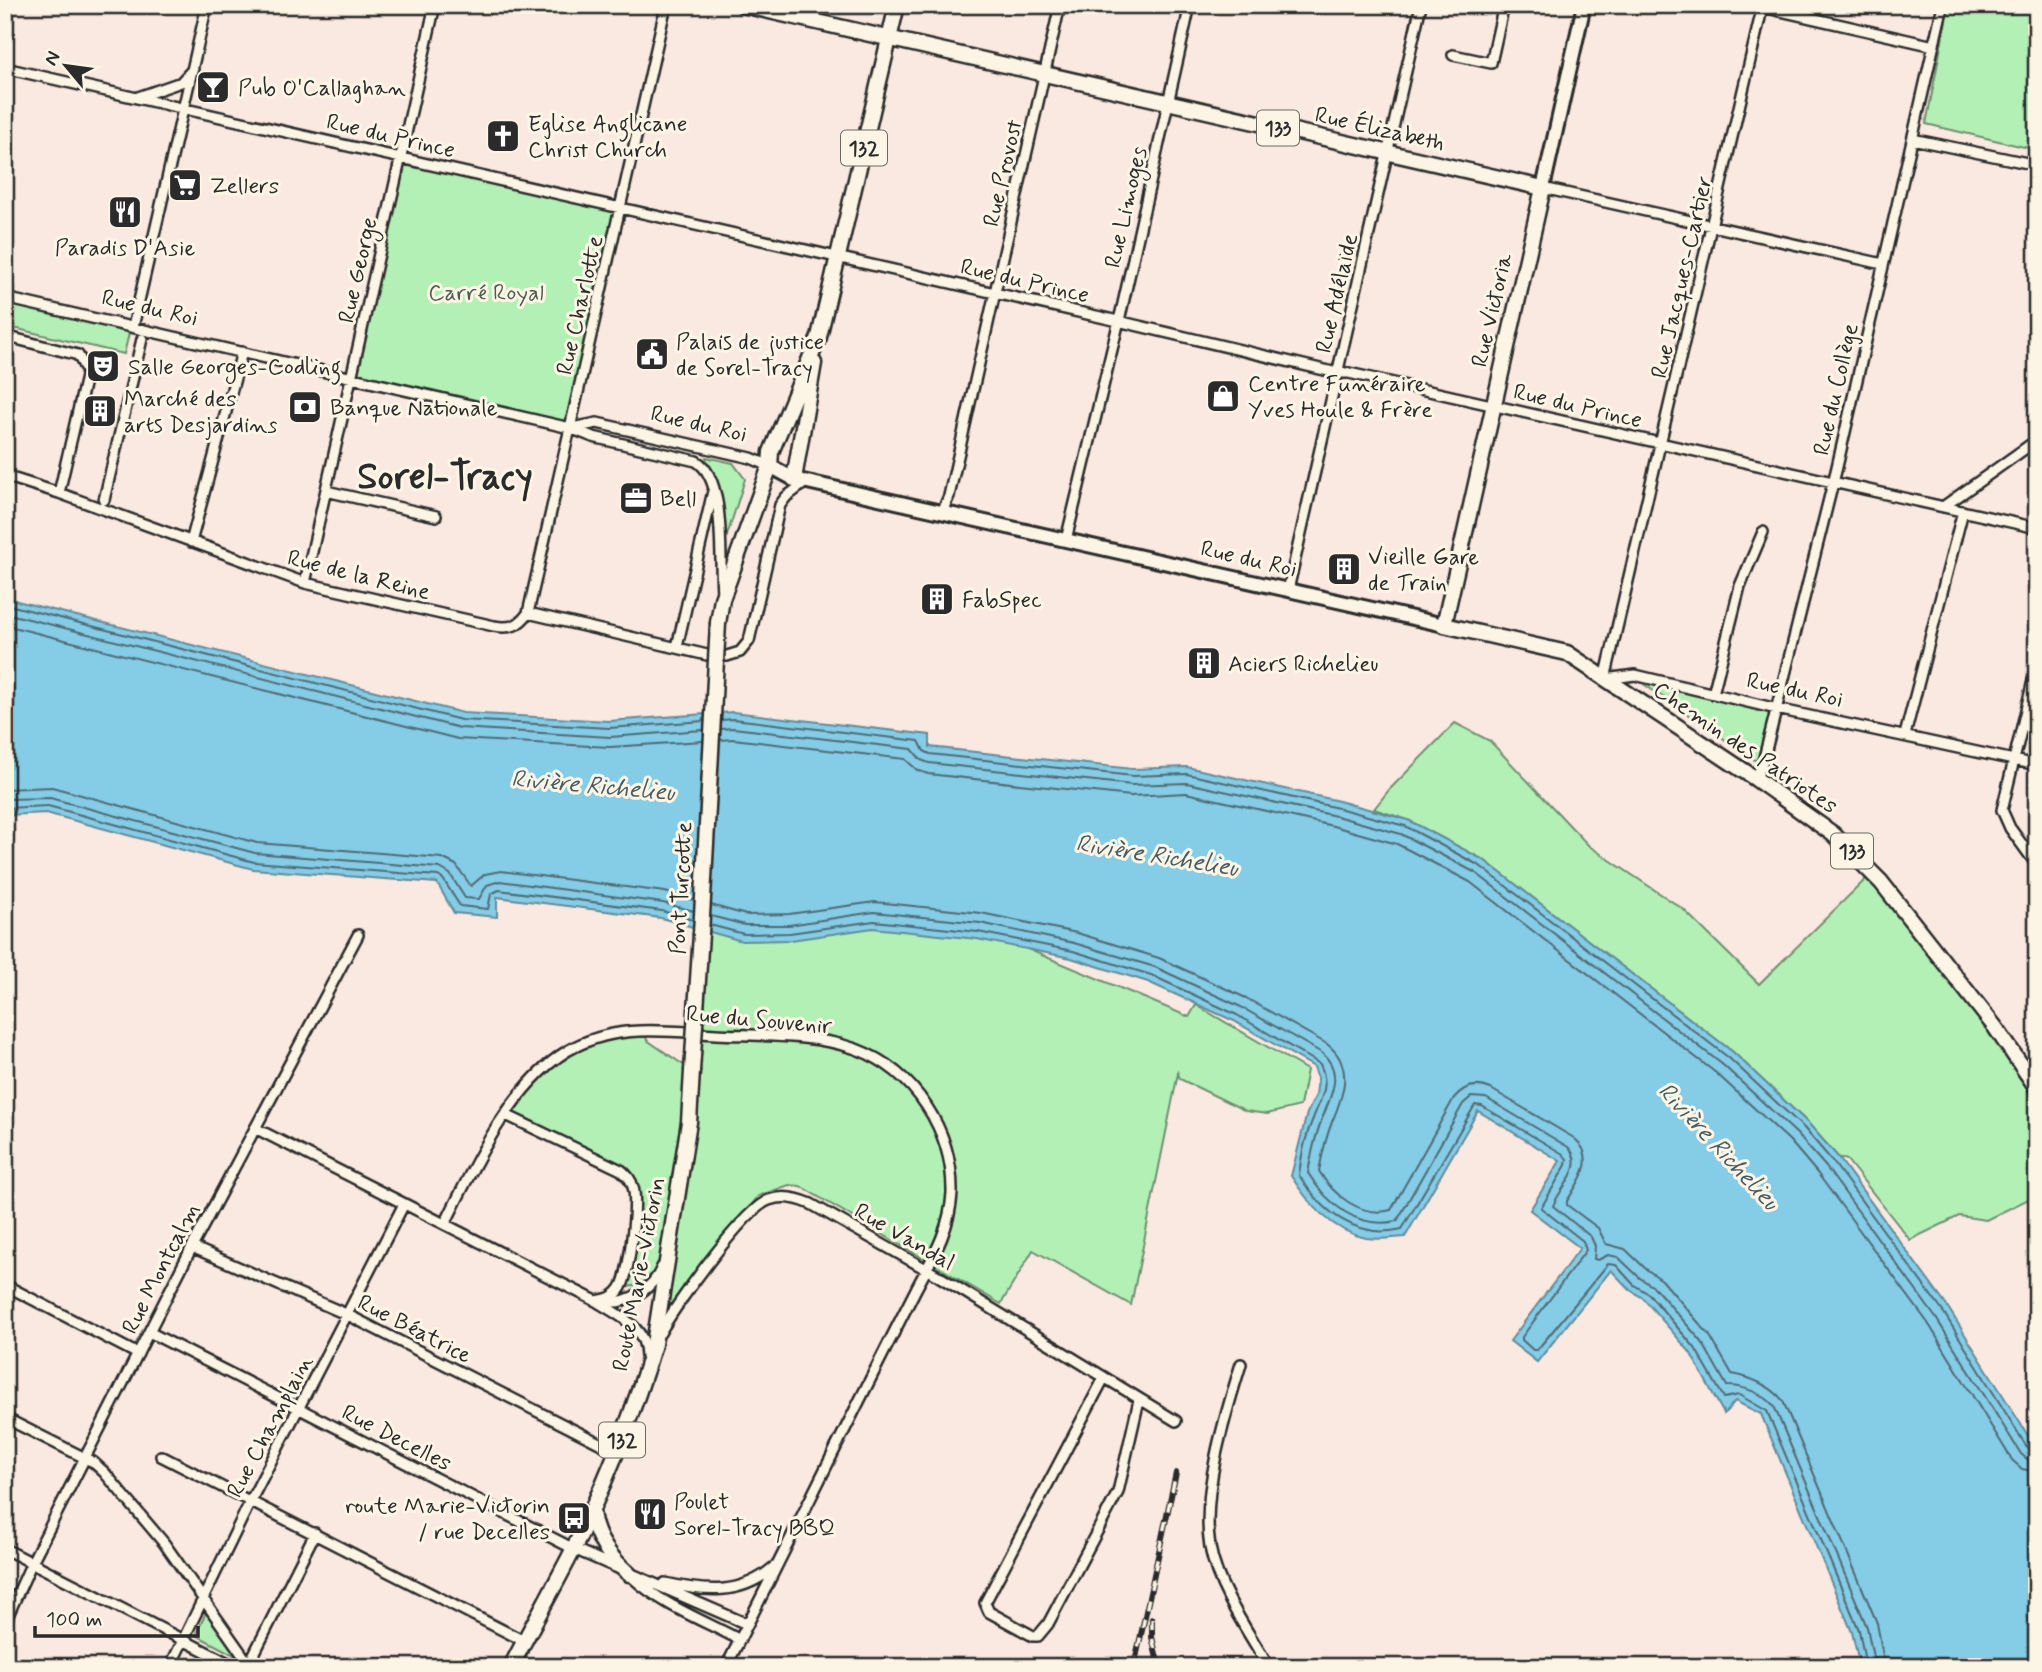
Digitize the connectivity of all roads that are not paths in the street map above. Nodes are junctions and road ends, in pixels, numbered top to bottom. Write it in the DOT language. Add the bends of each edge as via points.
graph roads {
  1 [pos="207,5"];
  2 [pos="435,5"];
  3 [pos="666,5"];
  4 [pos="743,5"];
  5 [pos="897,5"];
  6 [pos="1060,5"];
  7 [pos="1190,5"];
  8 [pos="1421,5"];
  9 [pos="1504,5"];
  10 [pos="1584,5"];
  11 [pos="1943,5"];
  12 [pos="1760,6"];
  13 [pos="889,38"];
  14 [pos="1934,46"];
  15 [pos="1452,55"];
  16 [pos="5,68"];
  17 [pos="193,68"];
  18 [pos="1045,73"];
  19 [pos="136,97"];
  20 [pos="1168,102"];
  21 [pos="185,108"];
  22 [pos="1912,139"];
  23 [pos="1388,153"];
  24 [pos="402,157"];
  25 [pos="2037,165"];
  26 [pos="1543,188"];
  27 [pos="621,208"];
  28 [pos="1713,227"];
  29 [pos="838,258"];
  30 [pos="1883,264"];
  31 [pos="995,293"];
  32 [pos="5,298"];
  33 [pos="1118,321"];
  34 [pos="133,327"];
  35 [pos="5,336"];
  36 [pos="142,339"];
  37 [pos="242,352"];
  38 [pos="812,355"];
  39 [pos="1337,373"];
  40 [pos="353,377"];
  41 [pos="1493,405"];
  42 [pos="570,428"];
  43 [pos="2037,440"];
  44 [pos="1662,444"];
  45 [pos="770,466"];
  46 [pos="5,475"];
  47 [pos="800,481"];
  48 [pos="1833,482"];
  49 [pos="326,491"];
  50 [pos="713,491"];
  51 [pos="58,492"];
  52 [pos="104,500"];
  53 [pos="1943,507"];
  54 [pos="1963,511"];
  55 [pos="942,512"];
  56 [pos="436,516"];
  57 [pos="2037,528"];
  58 [pos="1763,532"];
  59 [pos="1066,540"];
  60 [pos="191,542"];
  61 [pos="305,583"];
  62 [pos="1288,590"];
  63 [pos="722,599"];
  64 [pos="528,613"];
  65 [pos="1444,625"];
  66 [pos="677,648"];
  67 [pos="707,655"];
  68 [pos="727,656"];
  69 [pos="2037,664"];
  70 [pos="1605,679"];
  71 [pos="1713,694"];
  72 [pos="1777,709"];
  73 [pos="1905,735"];
  74 [pos="2013,760"];
  75 [pos="2037,765"];
  76 [pos="1756,779"];
  77 [pos="2037,865"];
  78 [pos="358,935"];
  79 [pos="692,1071"];
  80 [pos="2037,1088"];
  81 [pos="506,1115"];
  82 [pos="255,1128"];
  83 [pos="404,1204"];
  84 [pos="444,1224"];
  85 [pos="192,1247"];
  86 [pos="668,1249"];
  87 [pos="927,1270"];
  88 [pos="5,1285"];
  89 [pos="596,1301"];
  90 [pos="348,1315"];
  91 [pos="149,1332"];
  92 [pos="654,1344"];
  93 [pos="138,1354"];
  94 [pos="1241,1364"];
  95 [pos="646,1368"];
  96 [pos="1104,1378"];
  97 [pos="1139,1399"];
  98 [pos="299,1409"];
  99 [pos="5,1418"];
  100 [pos="1176,1421"];
  101 [pos="617,1452"];
  102 [pos="161,1456"];
  103 [pos="85,1458"];
  104 [pos="250,1502"];
  105 [pos="592,1509"];
  106 [pos="315,1533"];
  107 [pos="5,1549"];
  108 [pos="574,1549"];
  109 [pos="32,1562"];
  110 [pos="778,1564"];
  111 [pos="629,1574"];
  112 [pos="204,1598"];
  113 [pos="5,1622"];
  114 [pos="747,1624"];
  115 [pos="184,1640"];
  116 [pos="740,1640"];
  117 [pos="524,1641"];
  118 [pos="249,1666"];
  119 [pos="170,1667"];
  120 [pos="236,1667"];
  121 [pos="511,1667"];
  122 [pos="726,1667"];
  123 [pos="1269,1667"];
  1 -- 17 [label="street"];
  2 -- 24 [label="street, Rue George"];
  3 -- 27 [label="street, Rue Charlotte"];
  4 -- 13 [label="main road, Rue Élizabeth / 133"];
  5 -- 13 [label="main road, 132"];
  6 -- 18 [label="street, Rue Provost"];
  7 -- 20 [label="street, Rue Limoges"];
  8 -- 23 [label="street, Rue Adélaïde"];
  9 -- 15 [label="street" via="1491,63"];
  10 -- 26 [label="main road, Rue Victoria"];
  11 -- 14 [label="street, Rue du Collège"];
  12 -- 14 [label="street"];
  12 -- 28 [label="street, Rue Jacques-Cartier"];
  13 -- 18 [label="main road, Rue Élizabeth / 133"];
  13 -- 29 [label="main road, 132"];
  14 -- 22 [label="street, Rue du Collège"];
  16 -- 19 [label="street, Rue du Prince"];
  17 -- 19 [label="street" via="181,82"];
  17 -- 21 [label="street"];
  18 -- 20 [label="main road, Rue Élizabeth / 133"];
  18 -- 31 [label="street, Rue Provost"];
  19 -- 21 [label="street, Rue du Prince"];
  20 -- 23 [label="main road, Rue Élizabeth / 133"];
  20 -- 33 [label="street, Rue Limoges"];
  21 -- 24 [label="street, Rue du Prince"];
  21 -- 34 [label="street"];
  22 -- 25 [label="street"];
  22 -- 30 [label="street, Rue du Collège"];
  23 -- 26 [label="main road, Rue Élizabeth / 133"];
  23 -- 39 [label="street, Rue Adélaïde"];
  24 -- 27 [label="street, Rue du Prince"];
  24 -- 40 [label="street, Rue George"];
  26 -- 28 [label="street, Rue Élizabeth"];
  26 -- 41 [label="main road, Rue Victoria"];
  27 -- 29 [label="street, Rue du Prince"];
  27 -- 42 [label="street, Rue Charlotte"];
  28 -- 30 [label="street, Rue Élizabeth"];
  28 -- 44 [label="street, Rue Jacques-Cartier"];
  29 -- 31 [label="street, Rue du Prince"];
  29 -- 38 [label="main road, 132"];
  30 -- 48 [label="street, Rue du Collège"];
  31 -- 33 [label="street, Rue du Prince"];
  31 -- 55 [label="street, Rue Provost"];
  32 -- 34 [label="street, Rue du Roi"];
  33 -- 39 [label="street, Rue du Prince"];
  33 -- 59 [label="street, Rue Limoges"];
  34 -- 37 [label="street, Rue du Roi"];
  35 -- 51 [label="street" via="78,355 87,372"];
  36 -- 52 [label="street"];
  37 -- 40 [label="street, Rue du Roi"];
  37 -- 60 [label="street"];
  38 -- 45 [label="main road, 132" via="771,452"];
  38 -- 47 [label="main road"];
  39 -- 41 [label="street, Rue du Prince"];
  39 -- 62 [label="street, Rue Adélaïde"];
  40 -- 42 [label="street, Rue du Roi"];
  40 -- 49 [label="street, Rue George"];
  41 -- 44 [label="street, Rue du Prince"];
  41 -- 65 [label="main road, Rue Victoria"];
  42 -- 45 [label="street, Rue du Roi" via="597,423"];
  42 -- 50 [label="street, Rue du Roi" via="696,461 708,471"];
  42 -- 64 [label="street, Rue Charlotte"];
  43 -- 53 [label="street"];
  44 -- 48 [label="street, Rue du Prince"];
  44 -- 70 [label="street, Rue Jacques-Cartier"];
  45 -- 47 [label="main road, Rue du Roi"];
  45 -- 63 [label="main road, 132"];
  46 -- 51 [label="street, Rue de la Reine"];
  47 -- 55 [label="main road, Rue du Roi"];
  47 -- 68 [label="street" via="780,505 749,641 740,652"];
  48 -- 53 [label="street, Rue du Prince"];
  48 -- 72 [label="street, Rue du Collège"];
  49 -- 56 [label="street"];
  49 -- 61 [label="street, Rue George"];
  50 -- 63 [label="street, Rue du Roi" via="719,513"];
  50 -- 66 [label="street"];
  51 -- 60 [label="street, Rue de la Reine"];
  53 -- 54 [label="street, Rue du Prince"];
  54 -- 57 [label="street, Rue du Prince"];
  54 -- 73 [label="street"];
  55 -- 59 [label="main road, Rue du Roi"];
  58 -- 71 [label="street" via="1740,586"];
  59 -- 62 [label="main road, Rue du Roi"];
  60 -- 61 [label="street, Rue de la Reine"];
  61 -- 64 [label="street, Rue de la Reine" via="506,628"];
  62 -- 65 [label="main road, Rue du Roi"];
  63 -- 79 [label="main road, Pont Turcotte / 132, bridge"];
  64 -- 66 [label="street"];
  65 -- 70 [label="main road, Rue du Roi / 133" via="1567,653"];
  66 -- 67 [label="street"];
  69 -- 74 [label="street"];
  70 -- 71 [label="street, Rue du Roi" via="1635,675"];
  70 -- 76 [label="main road, Chemin des Patriotes / 133"];
  71 -- 72 [label="street, Rue du Roi"];
  72 -- 73 [label="street, Rue du Roi"];
  72 -- 76 [label="street, Rue du Collège"];
  73 -- 74 [label="street, Rue du Roi"];
  74 -- 75 [label="street, Rue du Roi"];
  74 -- 77 [label="street" via="2003,816"];
  76 -- 80 [label="main road, Chemin des Patriotes / 133" via="1833,834 1867,866 1995,1027"];
  78 -- 82 [label="street, Rue Montcalm"];
  79 -- 86 [label="main road, Route Marie-Victorin / 132" via="689,1122"];
  81 -- 84 [label="street, Rue du Souvenir"];
  81 -- 87 [label="street, Rue du Souvenir" via="537,1074 565,1053 600,1036 643,1030 789,1038 837,1044 871,1056 902,1077 926,1105 944,1140 952,1191 949,1219"];
  81 -- 89 [label="street" via="621,1170 631,1181 635,1201 627,1273 612,1298"];
  82 -- 83 [label="street"];
  82 -- 85 [label="street, Rue Montcalm"];
  83 -- 84 [label="street"];
  83 -- 90 [label="street, Rue Champlain"];
  84 -- 89 [label="street"];
  85 -- 90 [label="street, Rue Béatrice"];
  85 -- 91 [label="street, Rue Montcalm"];
  86 -- 89 [label="street" via="660,1272 639,1293 614,1302"];
  86 -- 92 [label="main road, Route Marie-Victorin / 132"];
  87 -- 92 [label="street, Rue Vandal" via="811,1203 792,1197 770,1199 737,1226"];
  87 -- 96 [label="street, Rue Vandal"];
  87 -- 110 [label="street, Rue du Souvenir"];
  88 -- 93 [label="street"];
  89 -- 95 [label="street" via="639,1329 646,1343"];
  90 -- 98 [label="street, Rue Champlain"];
  90 -- 101 [label="street, Rue Béatrice"];
  91 -- 93 [label="street, Rue Montcalm"];
  91 -- 98 [label="street, Rue Decelles"];
  92 -- 95 [label="main road, Route Marie-Victorin / 132"];
  93 -- 103 [label="street, Rue Montcalm"];
  94 -- 123 [label="street" via="1216,1458 1210,1547 1226,1589"];
  95 -- 101 [label="main road, Route Marie-Victorin / 132"];
  96 -- 97 [label="street, Rue Vandal"];
  96 -- 97 [label="street" via="985,1603 989,1612 1036,1636 1048,1624 1114,1503"];
  97 -- 100 [label="street, Rue Vandal"];
  98 -- 104 [label="street, Rue Champlain"];
  98 -- 108 [label="street, Rue Decelles"];
  99 -- 103 [label="street"];
  101 -- 105 [label="main road, Route Marie-Victorin / 132"];
  102 -- 104 [label="street"];
  103 -- 109 [label="street, Rue Montcalm"];
  103 -- 112 [label="street" via="104,1472"];
  104 -- 106 [label="street"];
  104 -- 112 [label="street, Rue Champlain"];
  105 -- 108 [label="main road, Route Marie-Victorin / 132"];
  105 -- 111 [label="main road" via="601,1542"];
  106 -- 117 [label="street"];
  106 -- 118 [label="street"];
  107 -- 109 [label="street"];
  108 -- 111 [label="street, Rue Decelles"];
  108 -- 117 [label="main road, Route Marie-Victorin / 132"];
  109 -- 113 [label="street, Rue Montcalm"];
  109 -- 115 [label="street"];
  110 -- 111 [label="street" via="752,1583 734,1589 685,1587"];
  110 -- 114 [label="street, Rue du Souvenir"];
  111 -- 114 [label="street, Rue Decelles"];
  111 -- 116 [label="street, Rue Decelles" via="674,1605"];
  112 -- 115 [label="street, Rue Champlain"];
  112 -- 118 [label="street"];
  114 -- 116 [label="street, Rue du Souvenir"];
  115 -- 119 [label="street, Rue Champlain"];
  115 -- 120 [label="street"];
  116 -- 122 [label="street, Rue du Souvenir"];
  117 -- 121 [label="main road, Route Marie-Victorin / 132"];
}
